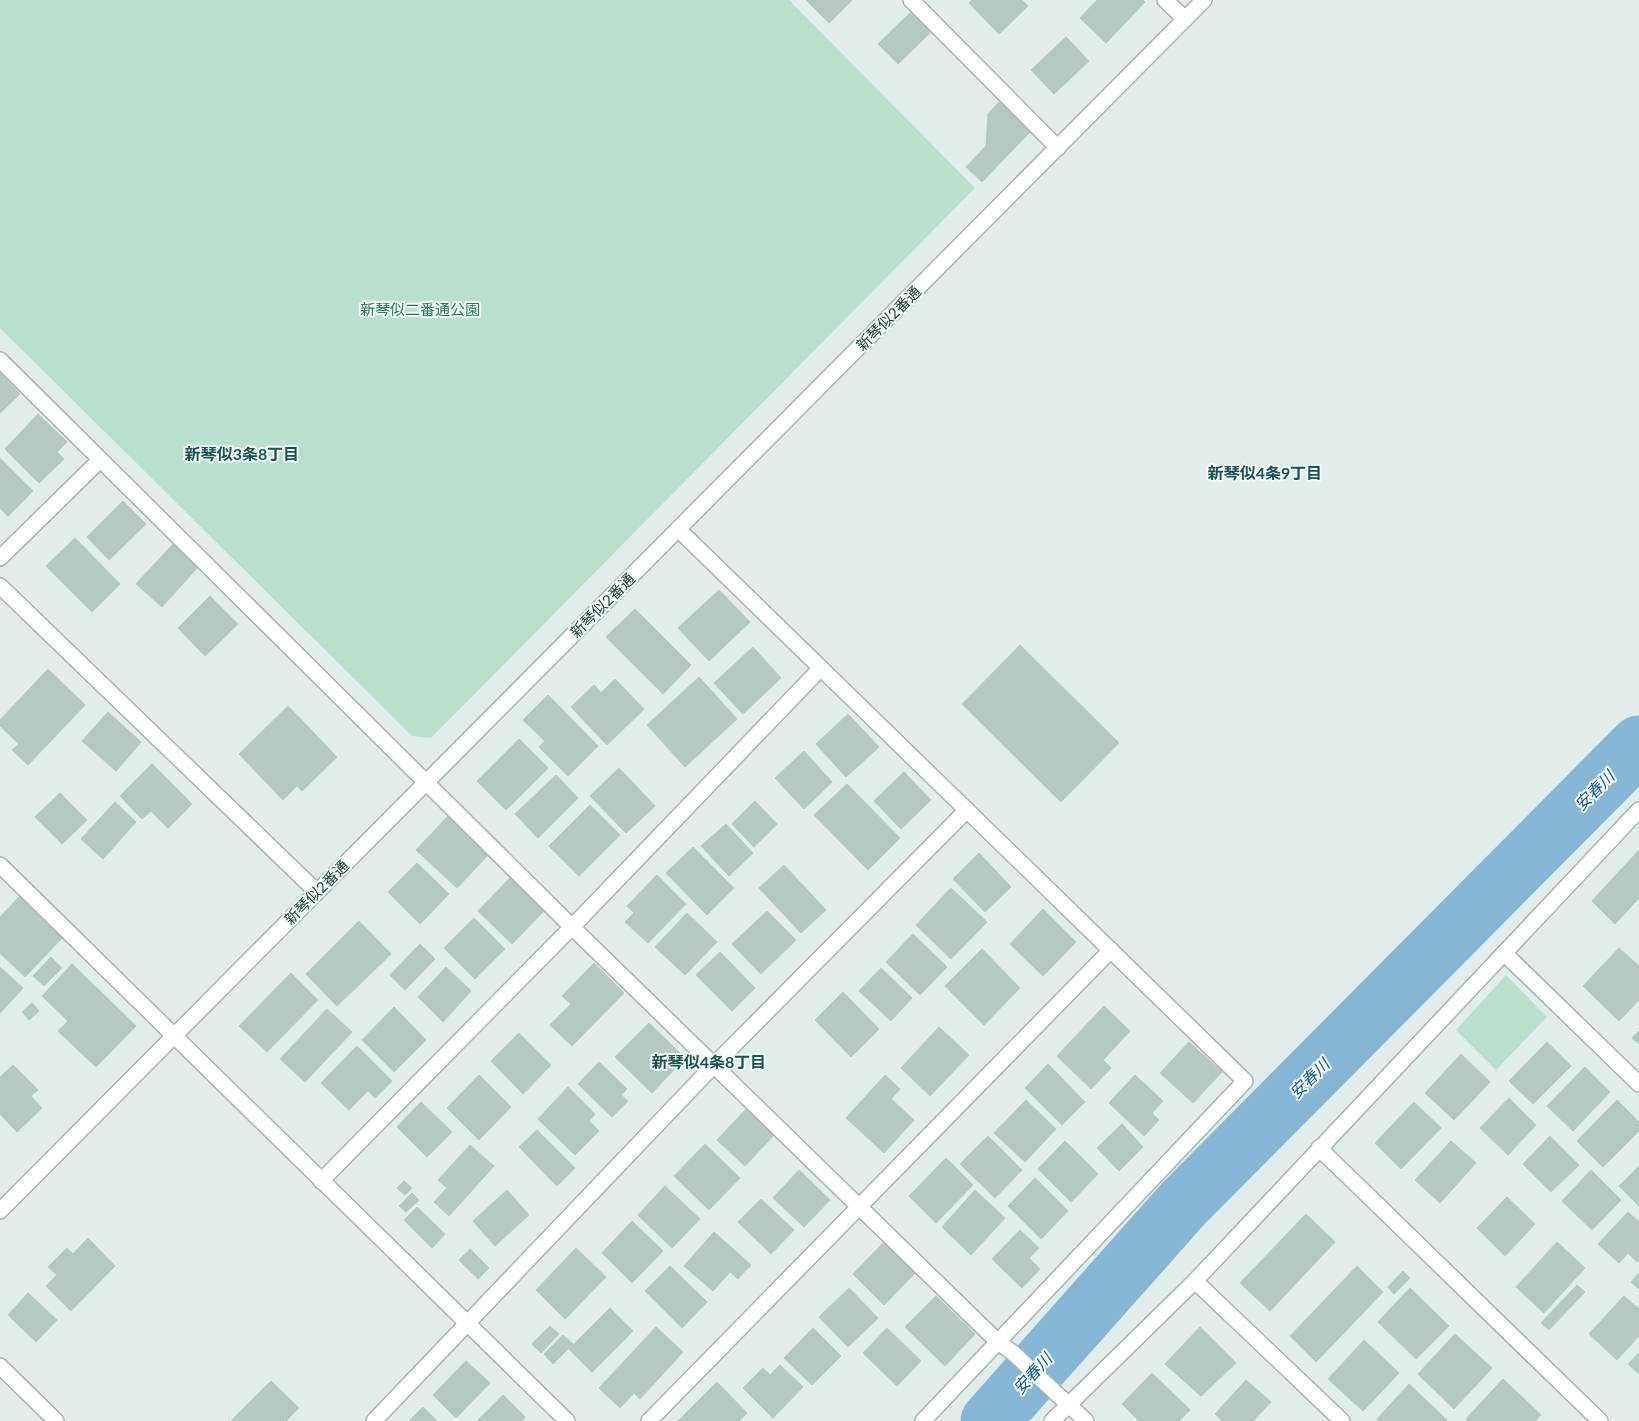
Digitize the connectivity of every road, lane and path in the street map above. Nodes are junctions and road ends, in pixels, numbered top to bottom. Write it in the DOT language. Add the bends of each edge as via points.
graph roads {
  1 [pos="912,0"];
  2 [pos="1165,0"];
  3 [pos="1204,0"];
  4 [pos="1185,19"];
  5 [pos="1058,148"];
  6 [pos="0,360"];
  7 [pos="100,460"];
  8 [pos="678,529"];
  9 [pos="0,558"];
  10 [pos="0,586"];
  11 [pos="821,668"];
  12 [pos="426,782"];
  13 [pos="967,810"];
  14 [pos="1639,810"];
  15 [pos="2,871"];
  16 [pos="317,892"];
  17 [pos="572,927"];
  18 [pos="1110,950"];
  19 [pos="1504,953"];
  20 [pos="173,1036"];
  21 [pos="714,1064"];
  22 [pos="1639,1084"];
  23 [pos="1319,1148"];
  24 [pos="321,1181"];
  25 [pos="859,1206"];
  26 [pos="0,1211"];
  27 [pos="1195,1281"];
  28 [pos="468,1324"];
  29 [pos="998,1342"];
  30 [pos="0,1366"];
  31 [pos="1068,1404"];
  32 [pos="56,1421"];
  33 [pos="374,1421"];
  34 [pos="566,1421"];
  35 [pos="649,1421"];
  36 [pos="922,1421"];
  37 [pos="1052,1421"];
  38 [pos="1086,1421"];
  39 [pos="1342,1421"];
  40 [pos="1600,1421"];
  1 -- 5 [label="street"];
  2 -- 4 [label="street"];
  3 -- 4 [label="street, 新琴似2番通"];
  4 -- 5 [label="street, 新琴似2番通"];
  5 -- 8 [label="street, 新琴似2番通"];
  6 -- 7 [label="street"];
  7 -- 9 [label="street"];
  7 -- 12 [label="street"];
  8 -- 11 [label="street"];
  8 -- 12 [label="street, 新琴似2番通"];
  10 -- 16 [label="street"];
  11 -- 13 [label="street"];
  11 -- 17 [label="street"];
  12 -- 16 [label="street, 新琴似2番通"];
  12 -- 17 [label="street"];
  13 -- 18 [label="street"];
  13 -- 21 [label="street"];
  14 -- 19 [label="street"];
  15 -- 20 [label="street"];
  16 -- 20 [label="street, 新琴似2番通"];
  17 -- 21 [label="street"];
  17 -- 24 [label="street"];
  18 -- 25 [label="street"];
  18 -- 29 [label="street" via="1245,1081"];
  19 -- 22 [label="street"];
  19 -- 23 [label="street"];
  20 -- 24 [label="street"];
  20 -- 26 [label="street, 新琴似2番通"];
  21 -- 25 [label="street"];
  21 -- 28 [label="street"];
  23 -- 27 [label="street"];
  23 -- 40 [label="street"];
  24 -- 28 [label="street"];
  25 -- 29 [label="street"];
  25 -- 35 [label="street"];
  27 -- 31 [label="street"];
  27 -- 39 [label="street"];
  28 -- 33 [label="street"];
  28 -- 34 [label="street"];
  29 -- 31 [label="street"];
  29 -- 36 [label="street"];
  30 -- 32 [label="street"];
  31 -- 37 [label="street"];
  31 -- 38 [label="street"];
}
